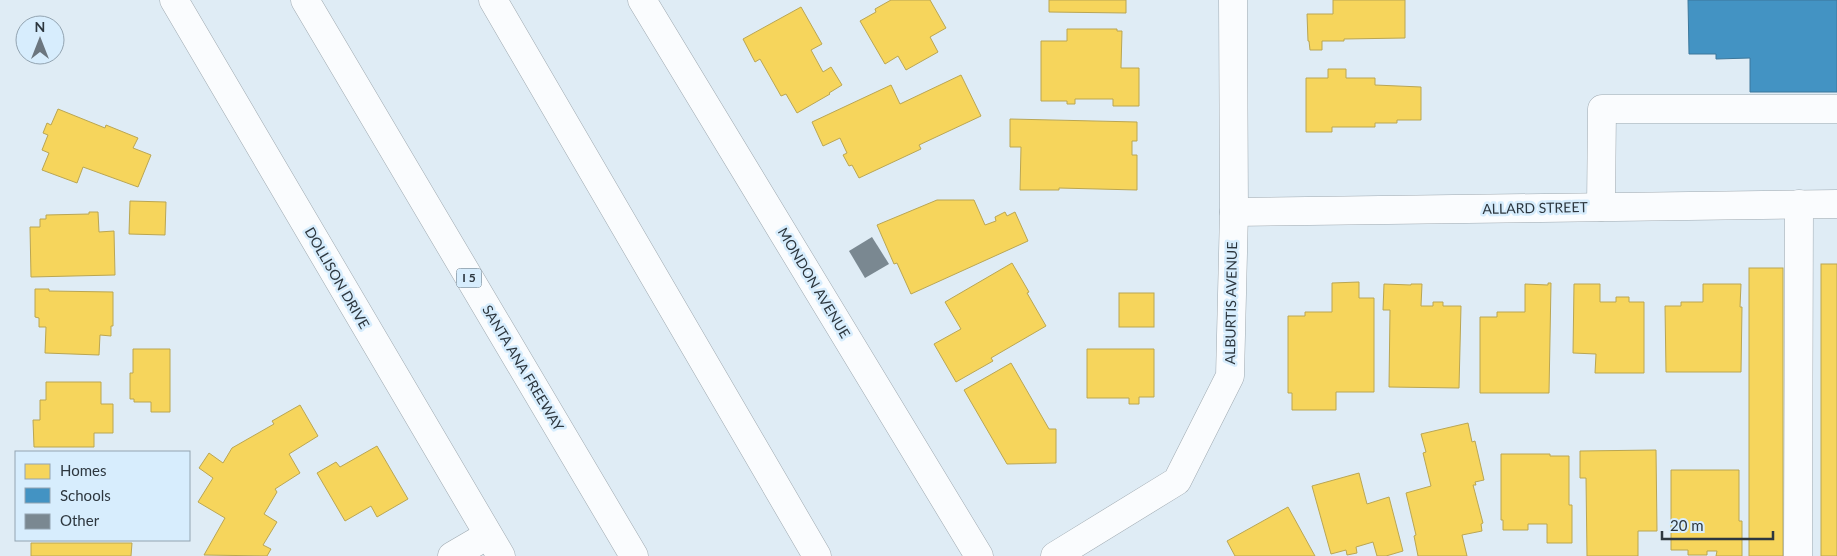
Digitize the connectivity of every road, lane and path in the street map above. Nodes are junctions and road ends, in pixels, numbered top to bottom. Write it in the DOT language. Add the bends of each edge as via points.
graph roads {
  1 [pos="174,0"];
  2 [pos="305,0"];
  3 [pos="493,0"];
  4 [pos="1233,0"];
  5 [pos="651,3"];
  6 [pos="1837,109"];
  7 [pos="1799,204"];
  8 [pos="1837,204"];
  9 [pos="1601,207"];
  10 [pos="1234,212"];
  11 [pos="494,545"];
  12 [pos="452,556"];
  13 [pos="634,556"];
  14 [pos="817,556"];
  15 [pos="979,556"];
  16 [pos="1055,556"];
  17 [pos="1798,556"];
  1 -- 11 [label="main road, DOLLISON DRIVE"];
  2 -- 13 [label="main road, SANTA ANA FREEWAY / I 5"];
  3 -- 14 [label="main road"];
  4 -- 10 [label="main road, ALBURTIS AVENUE"];
  5 -- 15 [label="main road, MONDON AVENUE"];
  6 -- 9 [label="main road" via="1602,109"];
  7 -- 8 [label="main road, ALLARD STREET"];
  7 -- 9 [label="main road, ALLARD STREET"];
  7 -- 17 [label="main road"];
  9 -- 10 [label="main road, ALLARD STREET"];
  10 -- 16 [label="main road, ALBURTIS AVENUE" via="1230,376 1176,481"];
  11 -- 12 [label="main road"];
}
